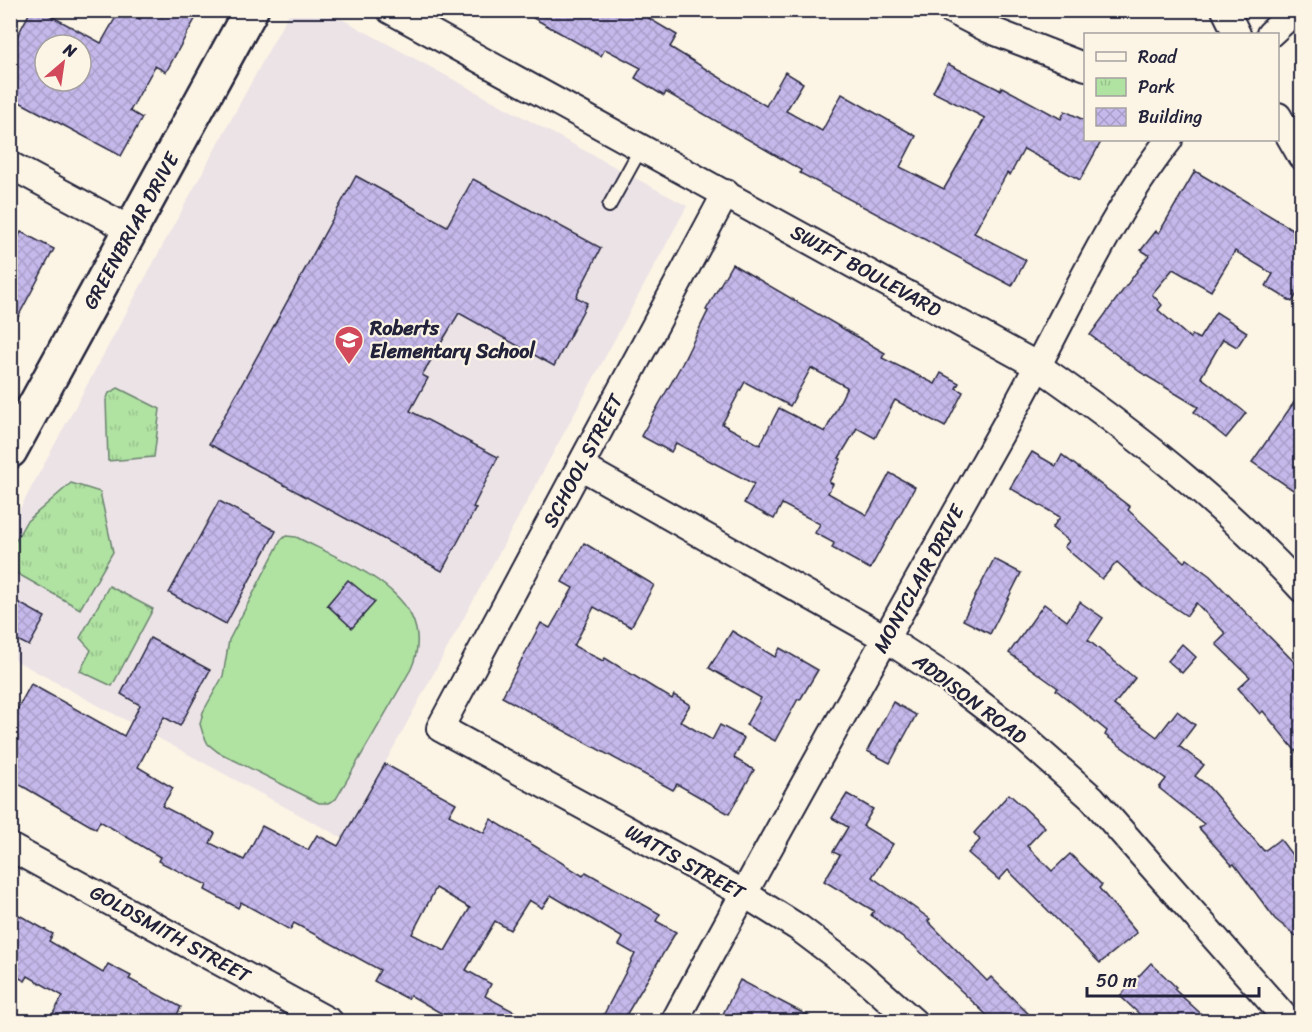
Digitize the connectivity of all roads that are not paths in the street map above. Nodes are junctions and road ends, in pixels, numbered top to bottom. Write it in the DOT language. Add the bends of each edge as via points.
graph roads {
  1 [pos="251,10"];
  2 [pos="390,10"];
  3 [pos="951,10"];
  4 [pos="1225,10"];
  5 [pos="1296,10"];
  6 [pos="1236,33"];
  7 [pos="1270,33"];
  8 [pos="1084,66"];
  9 [pos="1279,118"];
  10 [pos="1168,141"];
  11 [pos="1272,141"];
  12 [pos="641,148"];
  13 [pos="1301,156"];
  14 [pos="10,165"];
  15 [pos="726,194"];
  16 [pos="609,206"];
  17 [pos="131,230"];
  18 [pos="1038,366"];
  19 [pos="10,451"];
  20 [pos="580,466"];
  21 [pos="1302,589"];
  22 [pos="885,638"];
  23 [pos="440,728"];
  24 [pos="10,847"];
  25 [pos="743,893"];
  26 [pos="330,1022"];
  27 [pos="674,1022"];
  28 [pos="914,1022"];
  29 [pos="1289,1022"];
  1 -- 17 [label="main road, GREENBRIAR DRIVE"];
  2 -- 12 [label="street, SWIFT BOULEVARD"];
  3 -- 8 [label="street" via="988,29"];
  4 -- 6 [label="street"];
  5 -- 7 [label="street"];
  9 -- 13 [label="street"];
  10 -- 18 [label="street, MONTCLAIR DRIVE" via="1140,176"];
  11 -- 13 [label="street"];
  12 -- 15 [label="street, SWIFT BOULEVARD"];
  12 -- 16 [label="lane"];
  14 -- 17 [label="street"];
  15 -- 18 [label="street, SWIFT BOULEVARD"];
  15 -- 20 [label="street, SCHOOL STREET"];
  17 -- 19 [label="main road, GREENBRIAR DRIVE"];
  18 -- 21 [label="street, SWIFT BOULEVARD" via="1188,478"];
  18 -- 22 [label="street, MONTCLAIR DRIVE"];
  20 -- 22 [label="street, ADDISON ROAD"];
  20 -- 23 [label="street, SCHOOL STREET"];
  22 -- 25 [label="street, MONTCLAIR DRIVE"];
  22 -- 29 [label="street, ADDISON ROAD" via="1021,735 1092,798"];
  23 -- 25 [label="street, WATTS STREET"];
  24 -- 26 [label="street, GOLDSMITH STREET"];
  25 -- 27 [label="street, MONTCLAIR DRIVE"];
  25 -- 28 [label="street, WATTS STREET" via="799,928 860,974"];
}
